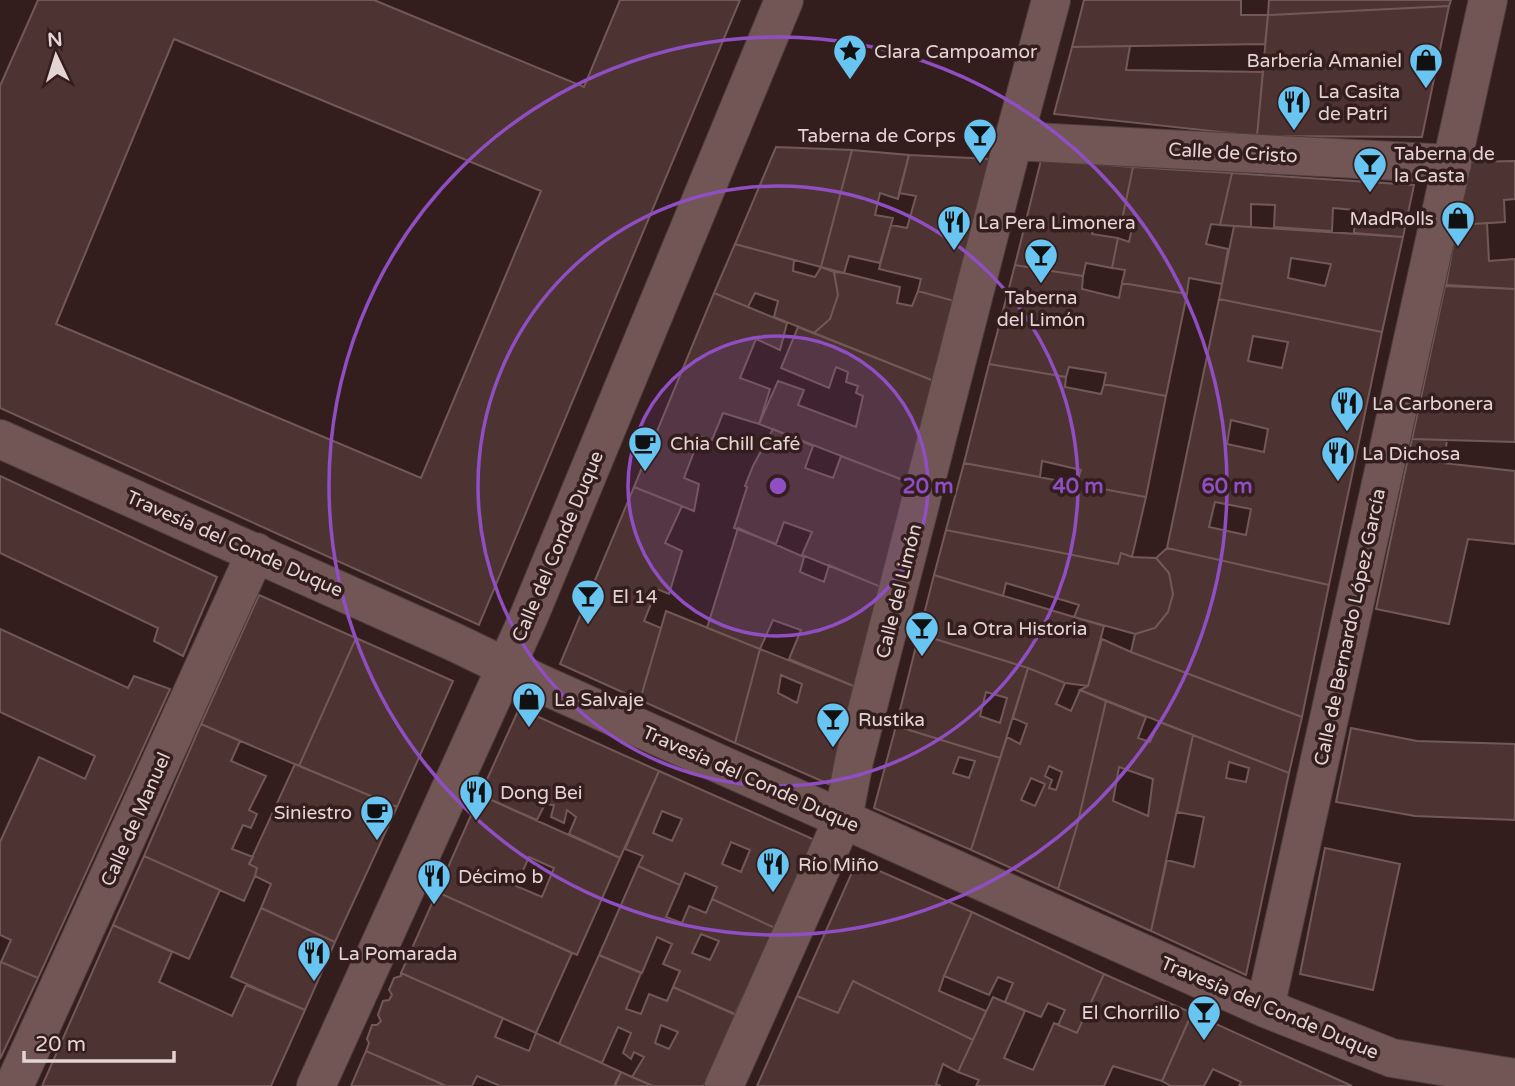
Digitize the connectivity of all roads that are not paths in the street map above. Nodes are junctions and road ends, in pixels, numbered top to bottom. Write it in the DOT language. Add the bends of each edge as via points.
graph roads {
  1 [pos="784,0"];
  2 [pos="1051,0"];
  3 [pos="1488,0"];
  4 [pos="1014,141"];
  5 [pos="1452,164"];
  6 [pos="0,439"];
  7 [pos="256,552"];
  8 [pos="506,666"];
  9 [pos="842,820"];
  10 [pos="1265,1007"];
  11 [pos="1385,1072"];
  12 [pos="1515,1078"];
  13 [pos="14,1086"];
  14 [pos="316,1086"];
  15 [pos="724,1086"];
  1 -- 8 [label="street, Calle del Conde Duque"];
  2 -- 4 [label="street, Calle del Limón"];
  3 -- 5 [label="street, Calle de Bernardo López García"];
  4 -- 5 [label="street, Calle de Cristo"];
  4 -- 9 [label="street, Calle del Limón"];
  5 -- 10 [label="street, Calle de Bernardo López García"];
  6 -- 7 [label="street, Travesía del Conde Duque"];
  7 -- 8 [label="street, Travesía del Conde Duque"];
  7 -- 13 [label="street, Calle de Manuel"];
  8 -- 9 [label="street, Travesía del Conde Duque"];
  8 -- 14 [label="street, Calle del Conde Duque"];
  9 -- 10 [label="street, Travesía del Conde Duque"];
  9 -- 15 [label="street, Calle del Limón"];
  10 -- 11 [label="street, Travesía del Conde Duque"];
  11 -- 12 [label="street, Travesía del Conde Duque"];
}
